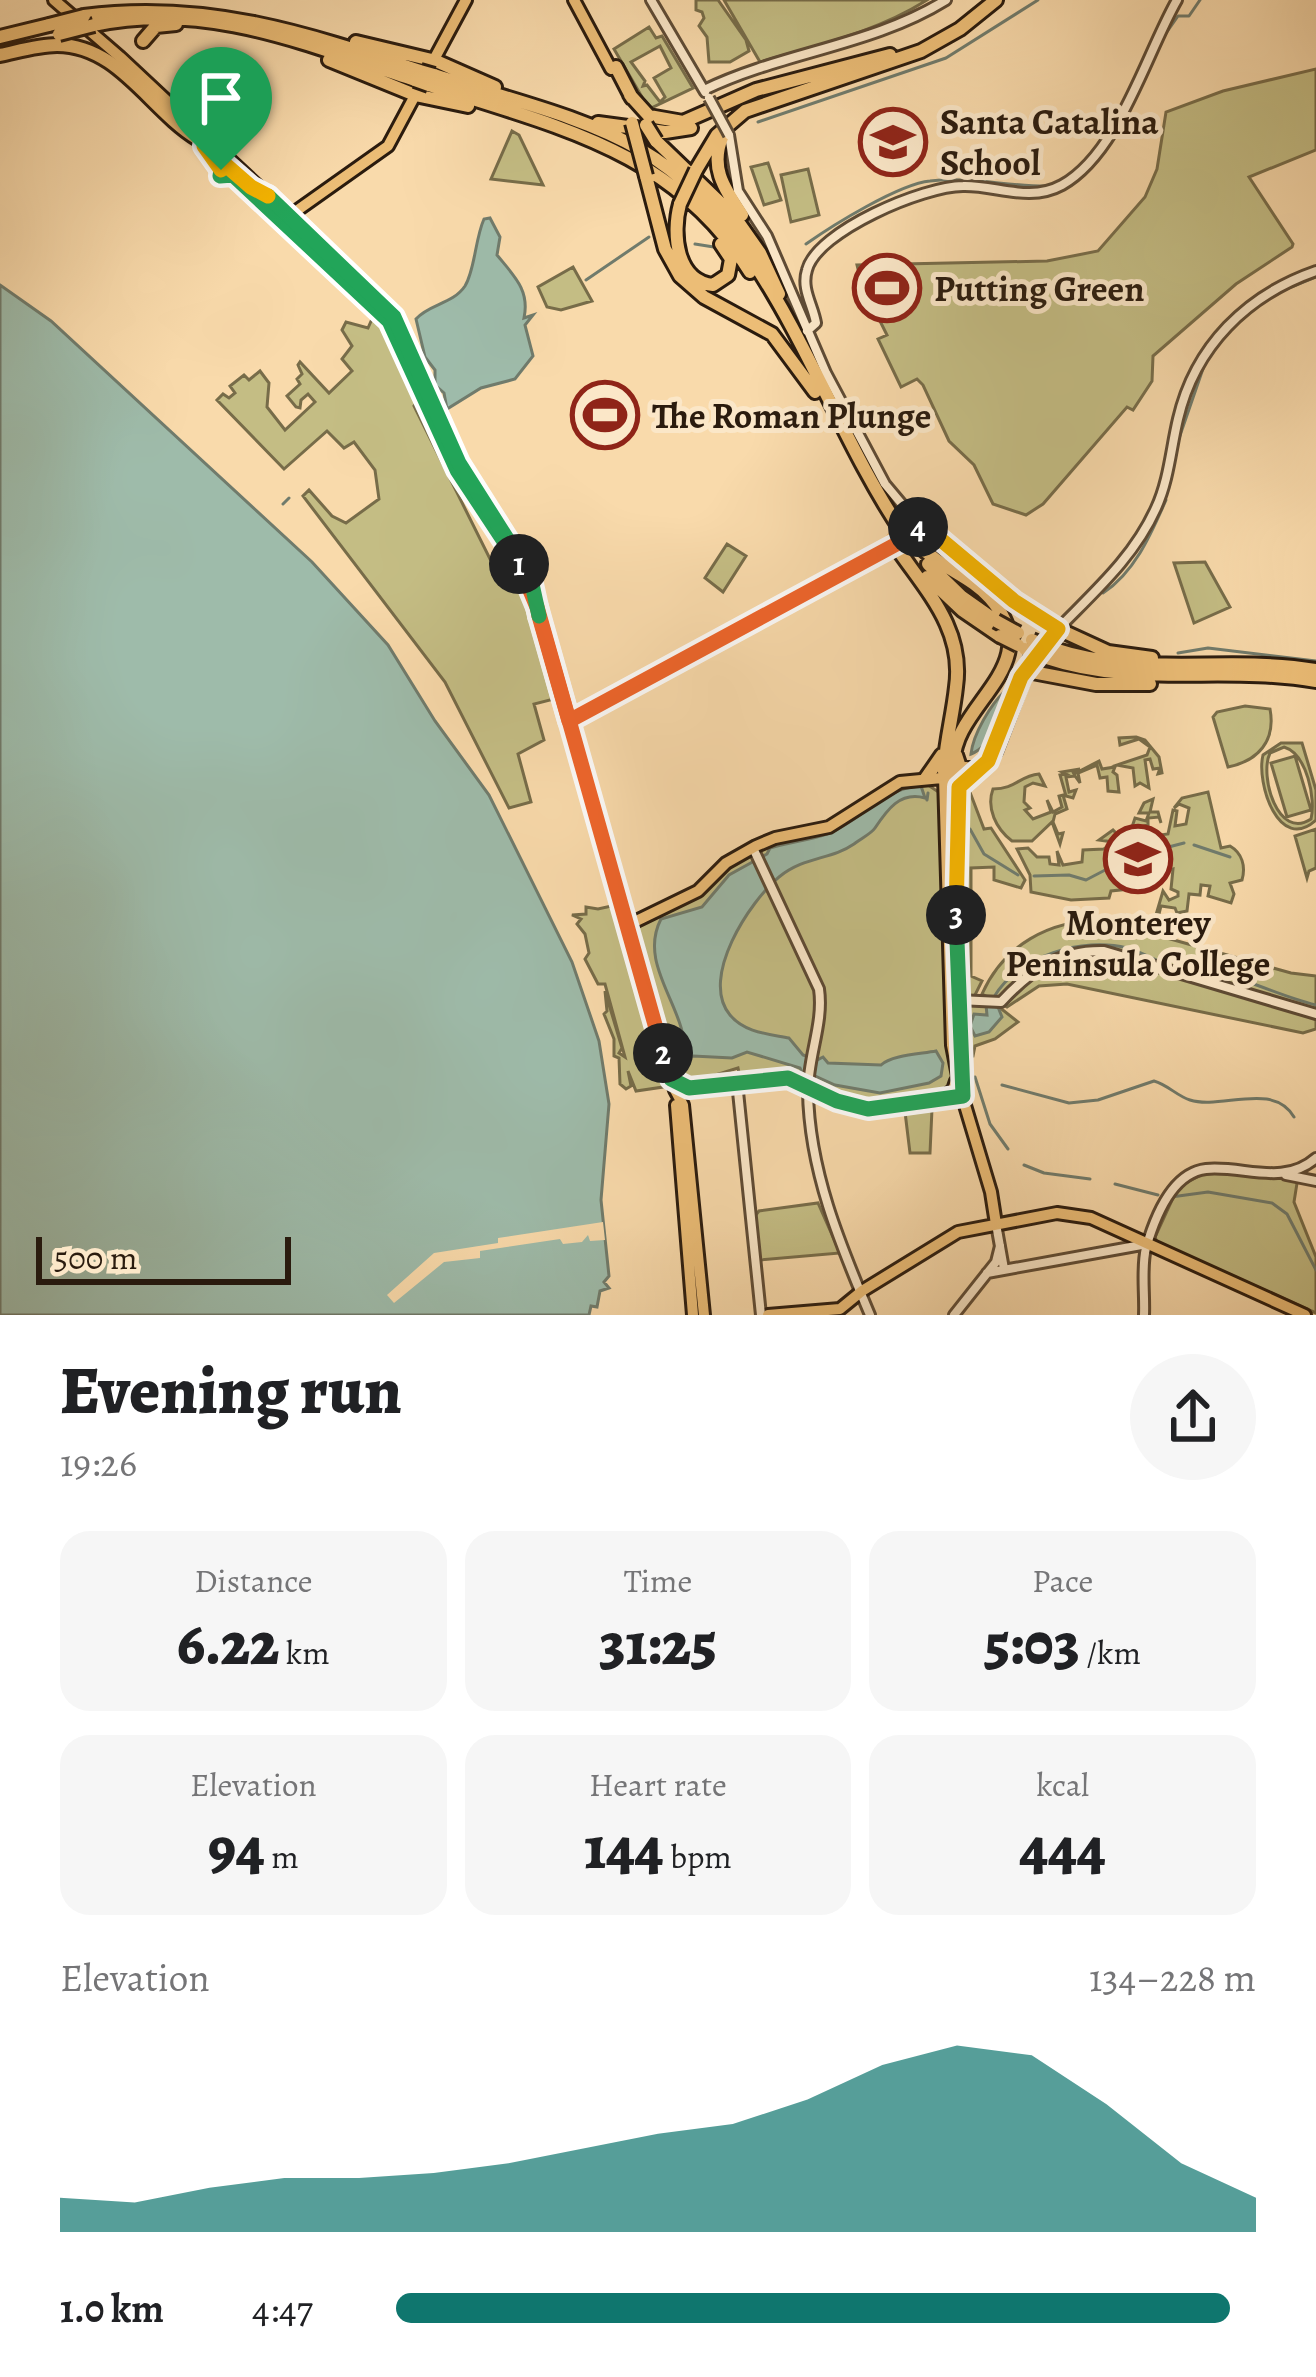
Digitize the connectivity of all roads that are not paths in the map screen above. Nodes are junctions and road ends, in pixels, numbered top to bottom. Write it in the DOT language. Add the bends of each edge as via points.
graph roads {
  1 [pos="44,0"];
  2 [pos="125,0"];
  3 [pos="215,0"];
  4 [pos="466,0"];
  5 [pos="578,0"];
  6 [pos="651,0"];
  7 [pos="946,0"];
  8 [pos="986,0"];
  9 [pos="996,0"];
  10 [pos="1178,0"];
  11 [pos="61,3"];
  12 [pos="90,24"];
  13 [pos="252,27"];
  14 [pos="288,27"];
  15 [pos="54,29"];
  16 [pos="0,37"];
  17 [pos="143,41"];
  18 [pos="0,51"];
  19 [pos="896,53"];
  20 [pos="126,66"];
  21 [pos="613,68"];
  22 [pos="424,78"];
  23 [pos="789,81"];
  24 [pos="706,94"];
  25 [pos="630,95"];
  26 [pos="760,105"];
  27 [pos="559,120"];
  28 [pos="639,124"];
  29 [pos="201,142"];
  30 [pos="695,169"];
  31 [pos="229,170"];
  32 [pos="648,173"];
  33 [pos="260,188"];
  34 [pos="679,203"];
  35 [pos="286,219"];
  36 [pos="768,270"];
  37 [pos="1316,271"];
  38 [pos="727,308"];
  39 [pos="807,331"];
  40 [pos="818,382"];
  41 [pos="825,408"];
  42 [pos="937,520"];
  43 [pos="906,538"];
  44 [pos="940,540"];
  45 [pos="1058,629"];
  46 [pos="1050,653"];
  47 [pos="1027,670"];
  48 [pos="1227,670"];
  49 [pos="1316,670"];
  50 [pos="1316,681"];
  51 [pos="569,721"];
  52 [pos="952,742"];
  53 [pos="982,765"];
  54 [pos="948,777"];
  55 [pos="926,778"];
  56 [pos="945,801"];
  57 [pos="755,854"];
  58 [pos="955,871"];
  59 [pos="626,926"];
  60 [pos="972,999"];
  61 [pos="954,1005"];
  62 [pos="1316,1014"];
  63 [pos="956,1072"];
  64 [pos="809,1081"];
  65 [pos="737,1082"];
  66 [pos="680,1086"];
  67 [pos="827,1095"];
  68 [pos="963,1096"];
  69 [pos="941,1099"];
  70 [pos="810,1104"];
  71 [pos="1316,1159"];
  72 [pos="1278,1174"];
  73 [pos="1316,1180"];
  74 [pos="996,1224"];
  75 [pos="1147,1244"];
  76 [pos="1000,1246"];
  77 [pos="1004,1269"];
  78 [pos="987,1273"];
  79 [pos="862,1291"];
  80 [pos="699,1315"];
  81 [pos="764,1315"];
  82 [pos="870,1315"];
  83 [pos="954,1315"];
  84 [pos="1144,1315"];
  85 [pos="1305,1315"];
  1 -- 11 [label="main road"];
  2 -- 12 [label="highway"];
  3 -- 14 [label="highway"];
  4 -- 22 [label="main road"];
  5 -- 21 [label="main road"];
  6 -- 24 [label="street"];
  7 -- 24 [label="street" via="892,27 753,68"];
  8 -- 19 [label="highway"];
  9 -- 26 [label="highway" via="921,51"];
  10 -- 39 [label="street" via="1115,124 1072,177 1028,193 940,189 840,234 808,267 816,323"];
  11 -- 12 [label="main road"];
  11 -- 20 [label="main road"];
  12 -- 13 [label="highway" via="176,16"];
  12 -- 14 [label="highway" via="139,6 190,5"];
  12 -- 15 [label="highway, bridge"];
  12 -- 20 [label="main road"];
  13 -- 17 [label="highway" via="162,25"];
  13 -- 22 [label="highway"];
  14 -- 22 [label="highway"];
  15 -- 16 [label="highway"];
  15 -- 18 [label="highway"];
  17 -- 20 [label="main road"];
  18 -- 29 [label="highway" via="69,46 109,61"];
  19 -- 23 [label="highway"];
  19 -- 30 [label="highway" via="750,104 717,130"];
  20 -- 29 [label="main road"];
  20 -- 33 [label="main road"];
  21 -- 25 [label="highway"];
  21 -- 28 [label="highway"];
  22 -- 27 [label="highway"];
  22 -- 27 [label="highway"];
  22 -- 35 [label="main road" via="388,146"];
  23 -- 25 [label="highway" via="678,123 649,116"];
  23 -- 27 [label="highway" via="680,131"];
  24 -- 39 [label="street, bridge" via="729,136 737,188"];
  25 -- 28 [label="highway"];
  26 -- 30 [label="highway" via="722,130"];
  26 -- 36 [label="highway" via="725,132 717,166"];
  27 -- 32 [label="highway"];
  27 -- 40 [label="highway" via="646,153 715,208"];
  28 -- 32 [label="highway, bridge"];
  28 -- 36 [label="highway, bridge" via="729,211"];
  29 -- 31 [label="main road"];
  30 -- 34 [label="highway, bridge"];
  31 -- 33 [label="main road"];
  31 -- 35 [label="main road"];
  32 -- 34 [label="highway" via="728,253 731,268 720,283 703,284 685,266 676,236"];
  32 -- 38 [label="highway" via="675,269"];
  32 -- 41 [label="highway" via="697,206 740,256"];
  33 -- 35 [label="main road"];
  34 -- 38 [label="highway" via="672,232 678,260 698,288"];
  35 -- 51 [label="main road" via="394,328 457,470 519,563"];
  36 -- 40 [label="highway"];
  37 -- 45 [label="street" via="1262,296 1208,350 1184,396 1163,491 1141,538"];
  38 -- 41 [label="highway" via="782,343"];
  39 -- 43 [label="street"];
  40 -- 43 [label="highway"];
  41 -- 43 [label="highway" via="882,512"];
  42 -- 44 [label="street"];
  43 -- 44 [label="street" via="926,528"];
  43 -- 46 [label="highway, bridge" via="945,582"];
  43 -- 46 [label="highway, bridge" via="945,596 1000,636"];
  43 -- 51 [label="street"];
  43 -- 52 [label="highway" via="955,645"];
  43 -- 52 [label="highway" via="987,595 1006,626 1002,674"];
  44 -- 45 [label="street"];
  45 -- 47 [label="main road"];
  45 -- 48 [label="highway" via="1122,656"];
  46 -- 48 [label="highway"];
  47 -- 48 [label="highway" via="1119,685"];
  47 -- 53 [label="main road" via="1003,737"];
  48 -- 49 [label="highway"];
  48 -- 50 [label="highway"];
  51 -- 59 [label="main road"];
  52 -- 53 [label="highway" via="959,766"];
  52 -- 54 [label="highway"];
  52 -- 55 [label="highway"];
  53 -- 54 [label="main road"];
  53 -- 58 [label="main road" via="959,787"];
  54 -- 55 [label="main road"];
  54 -- 56 [label="main road"];
  54 -- 58 [label="main road"];
  55 -- 56 [label="main road"];
  55 -- 57 [label="main road" via="900,782 825,829 775,838"];
  56 -- 61 [label="main road"];
  57 -- 59 [label="main road" via="726,863 698,891"];
  57 -- 64 [label="street" via="819,988"];
  58 -- 61 [label="main road"];
  59 -- 66 [label="main road"];
  60 -- 61 [label="street"];
  60 -- 61 [label="main road"];
  60 -- 62 [label="street" via="1001,1002 1038,966 1104,951"];
  61 -- 63 [label="main road"];
  61 -- 68 [label="main road"];
  63 -- 68 [label="main road"];
  63 -- 69 [label="main road" via="953,1090"];
  64 -- 65 [label="street"];
  64 -- 67 [label="street"];
  64 -- 70 [label="street"];
  65 -- 66 [label="street"];
  65 -- 81 [label="street"];
  66 -- 80 [label="main road"];
  66 -- 80 [label="main road"];
  67 -- 69 [label="street" via="868,1109"];
  67 -- 70 [label="street"];
  68 -- 69 [label="street"];
  68 -- 74 [label="main road"];
  70 -- 79 [label="street" via="824,1202"];
  71 -- 72 [label="street"];
  71 -- 73 [label="street"];
  72 -- 73 [label="street"];
  72 -- 75 [label="street" via="1212,1170 1175,1189"];
  74 -- 75 [label="main road" via="1068,1213"];
  74 -- 76 [label="street"];
  74 -- 79 [label="main road" via="952,1235"];
  75 -- 77 [label="street"];
  75 -- 84 [label="street"];
  75 -- 85 [label="main road"];
  76 -- 77 [label="street"];
  76 -- 78 [label="street"];
  77 -- 78 [label="street"];
  78 -- 83 [label="street"];
  79 -- 81 [label="main road" via="840,1309"];
  79 -- 82 [label="street"];
}
